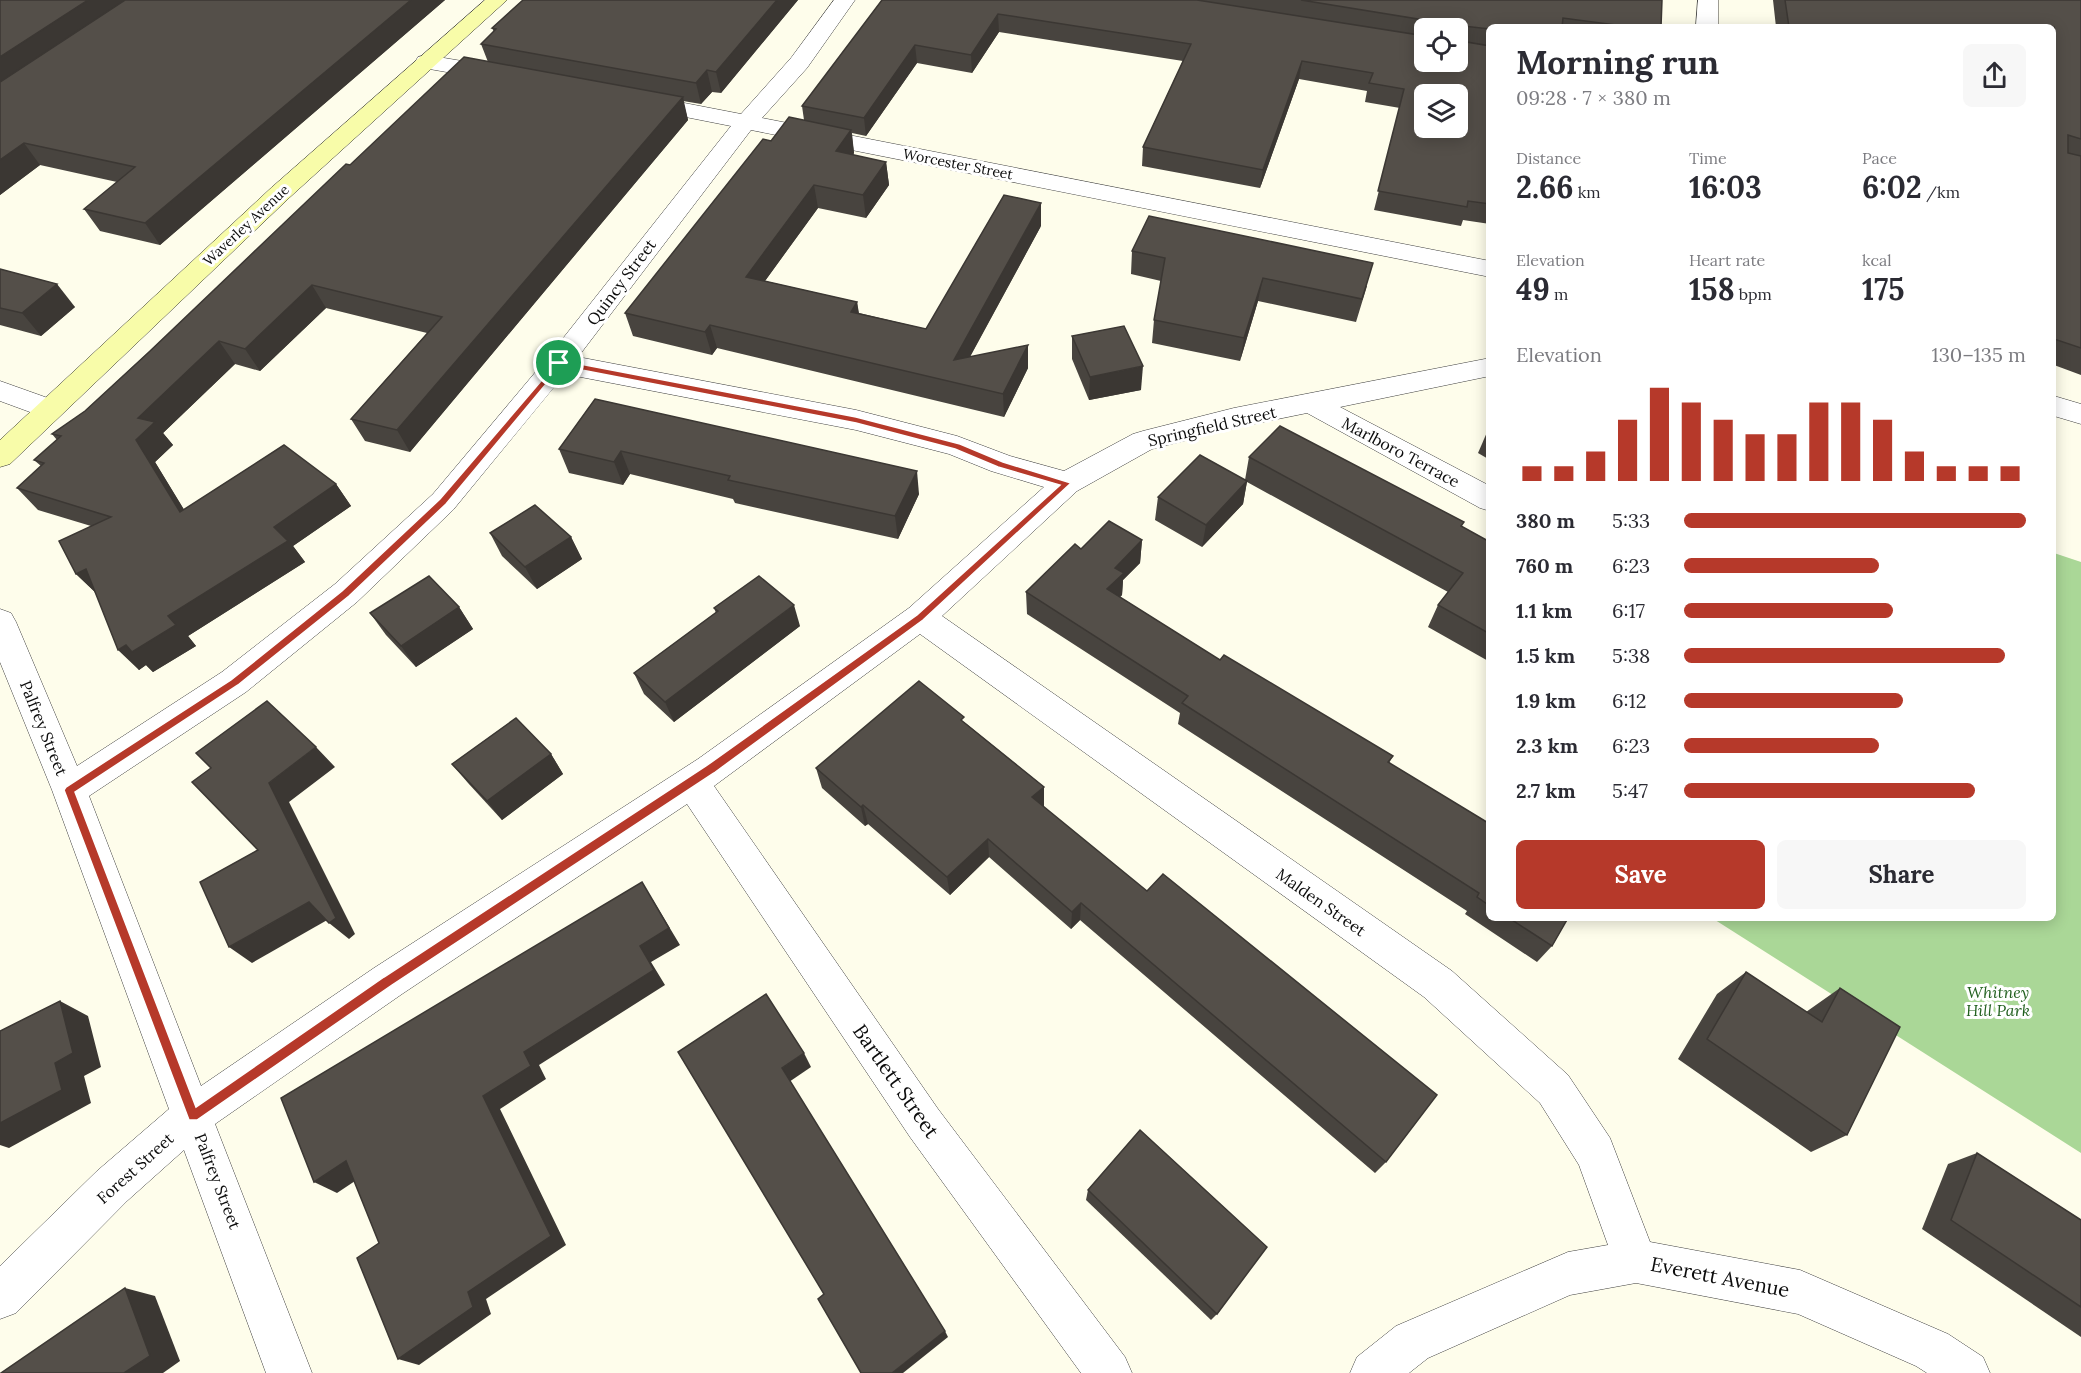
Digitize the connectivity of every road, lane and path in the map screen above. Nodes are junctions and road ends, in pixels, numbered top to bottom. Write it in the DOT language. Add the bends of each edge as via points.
graph roads {
  1 [pos="497,0"];
  2 [pos="845,0"];
  3 [pos="1708,0"];
  4 [pos="1707,24"];
  5 [pos="426,62"];
  6 [pos="524,79"];
  7 [pos="617,97"];
  8 [pos="746,122"];
  9 [pos="1486,267"];
  10 [pos="559,363"];
  11 [pos="1486,368"];
  12 [pos="0,391"];
  13 [pos="1312,404"];
  14 [pos="2056,407"];
  15 [pos="49,409"];
  16 [pos="2081,414"];
  17 [pos="0,457"];
  18 [pos="1067,483"];
  19 [pos="1486,498"];
  20 [pos="920,617"];
  21 [pos="0,622"];
  22 [pos="692,782"];
  23 [pos="69,790"];
  24 [pos="193,1116"];
  25 [pos="1636,1262"];
  26 [pos="0,1297"];
  27 [pos="289,1373"];
  28 [pos="1109,1373"];
  29 [pos="1372,1373"];
  30 [pos="1967,1373"];
  1 -- 5 [label="street, Waverley Avenue"];
  2 -- 8 [label="street, Quincy Street" via="799,63"];
  3 -- 4 [label="street"];
  5 -- 6 [label="street"];
  5 -- 15 [label="street, Waverley Avenue"];
  7 -- 8 [label="street, Worcester Street"];
  8 -- 9 [label="street, Worcester Street"];
  8 -- 10 [label="street, Quincy Street"];
  10 -- 18 [label="street" via="856,420 957,446 1001,465"];
  10 -- 23 [label="street, Quincy Street" via="443,502 346,593 234,682"];
  11 -- 13 [label="street, Springfield Street"];
  12 -- 15 [label="street"];
  13 -- 18 [label="street, Springfield Street" via="1234,418 1143,441"];
  13 -- 19 [label="street, Marlboro Terrace"];
  14 -- 16 [label="street"];
  15 -- 17 [label="street, Waverley Avenue"];
  18 -- 20 [label="street, Forest Street"];
  20 -- 22 [label="street, Forest Street"];
  20 -- 25 [label="street, Malden Street" via="1437,984 1529,1066 1554,1089 1595,1153"];
  21 -- 23 [label="street, Palfrey Street"];
  22 -- 24 [label="street, Forest Street" via="388,981"];
  22 -- 28 [label="street, Bartlett Street" via="924,1124"];
  23 -- 24 [label="street, Palfrey Street"];
  24 -- 26 [label="street, Forest Street" via="112,1186"];
  24 -- 27 [label="street, Palfrey Street"];
  25 -- 29 [label="street, Everett Avenue" via="1568,1274 1412,1342"];
  25 -- 30 [label="street, Everett Avenue" via="1800,1292 1932,1350"];
}
